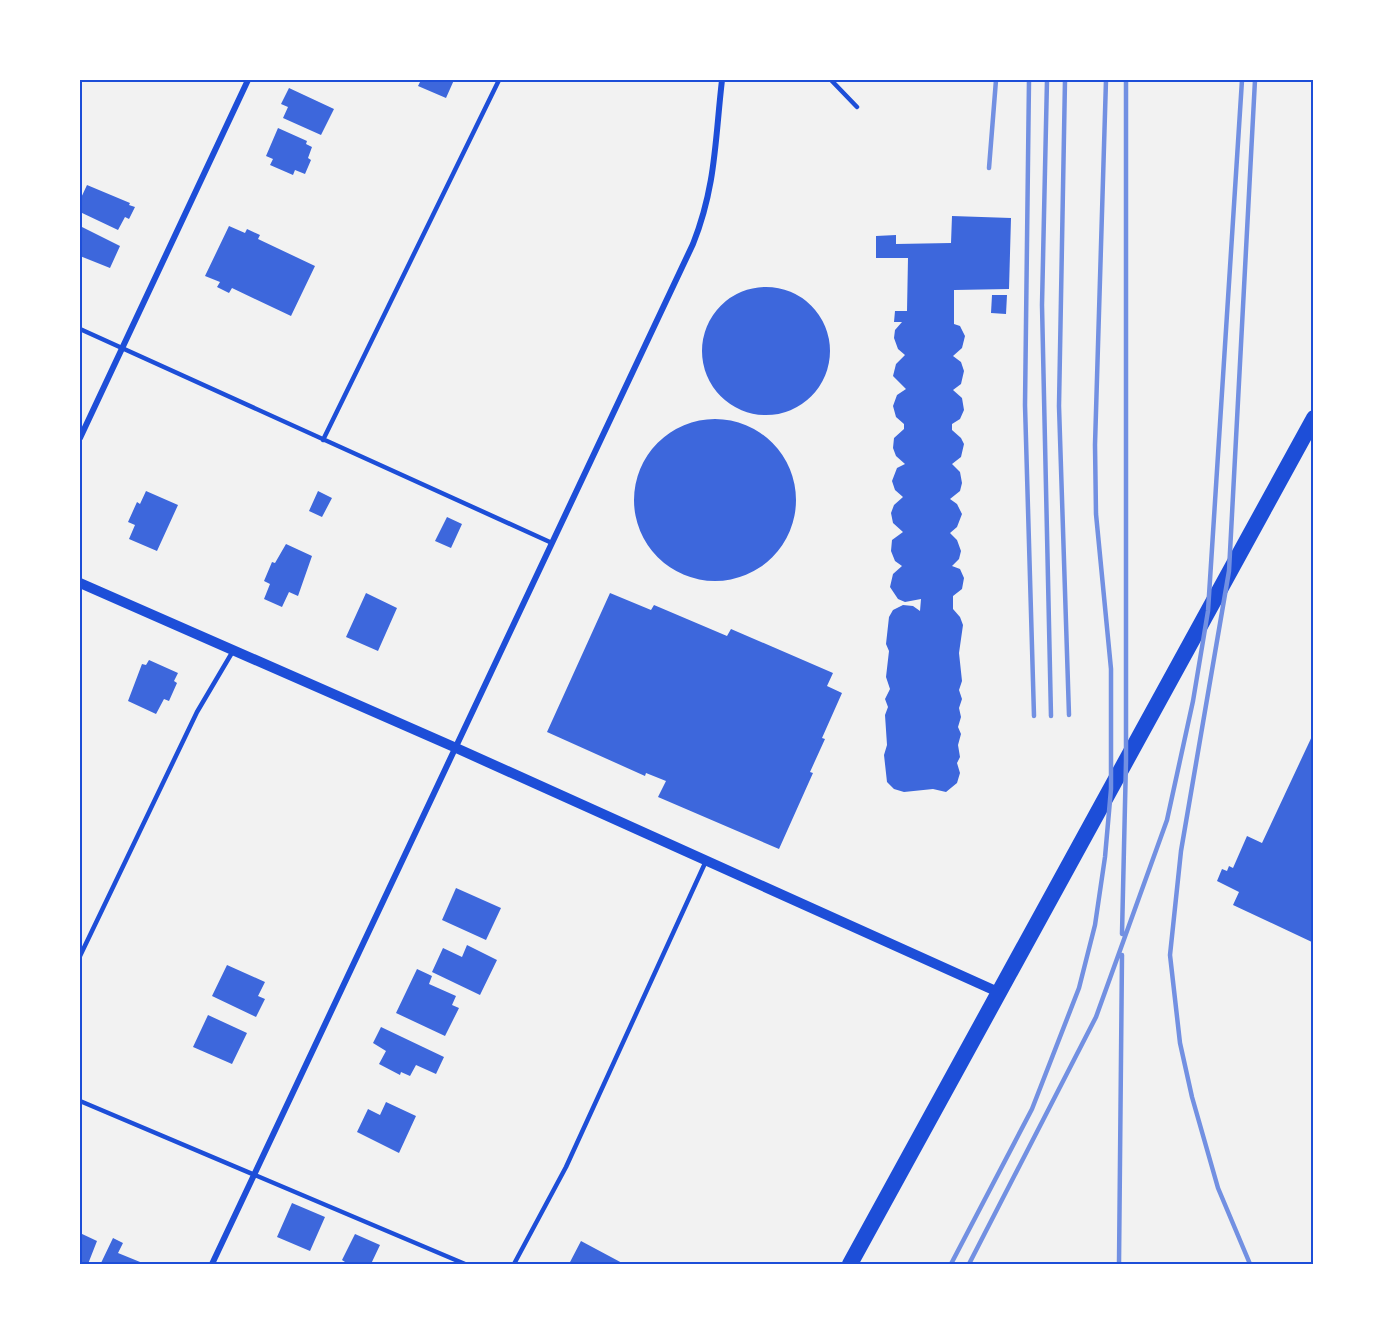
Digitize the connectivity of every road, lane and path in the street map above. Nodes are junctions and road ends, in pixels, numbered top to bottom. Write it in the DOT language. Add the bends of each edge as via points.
graph roads {
  1 [pos="248,80"];
  2 [pos="499,80"];
  3 [pos="722,80"];
  4 [pos="831,80"];
  5 [pos="857,107"];
  6 [pos="80,329"];
  7 [pos="121,349"];
  8 [pos="1314,418"];
  9 [pos="80,438"];
  10 [pos="323,440"];
  11 [pos="552,543"];
  12 [pos="80,583"];
  13 [pos="233,651"];
  14 [pos="454,747"];
  15 [pos="707,861"];
  16 [pos="80,956"];
  17 [pos="998,992"];
  18 [pos="80,1101"];
  19 [pos="254,1174"];
  20 [pos="212,1264"];
  21 [pos="465,1264"];
  22 [pos="514,1264"];
  23 [pos="850,1264"];
  1 -- 7 [label="street"];
  2 -- 10 [label="lane"];
  3 -- 11 [label="street" via="715,163 706,210"];
  4 -- 5 [label="lane"];
  6 -- 7 [label="lane"];
  7 -- 9 [label="street"];
  7 -- 10 [label="lane"];
  8 -- 17 [label="highway"];
  10 -- 11 [label="lane"];
  11 -- 14 [label="street"];
  12 -- 13 [label="street"];
  13 -- 14 [label="street"];
  13 -- 16 [label="lane" via="182,743"];
  14 -- 15 [label="street"];
  14 -- 19 [label="street"];
  15 -- 17 [label="street"];
  15 -- 22 [label="lane" via="567,1167"];
  17 -- 23 [label="highway"];
  18 -- 19 [label="lane"];
  19 -- 20 [label="street"];
  19 -- 21 [label="lane"];
}
